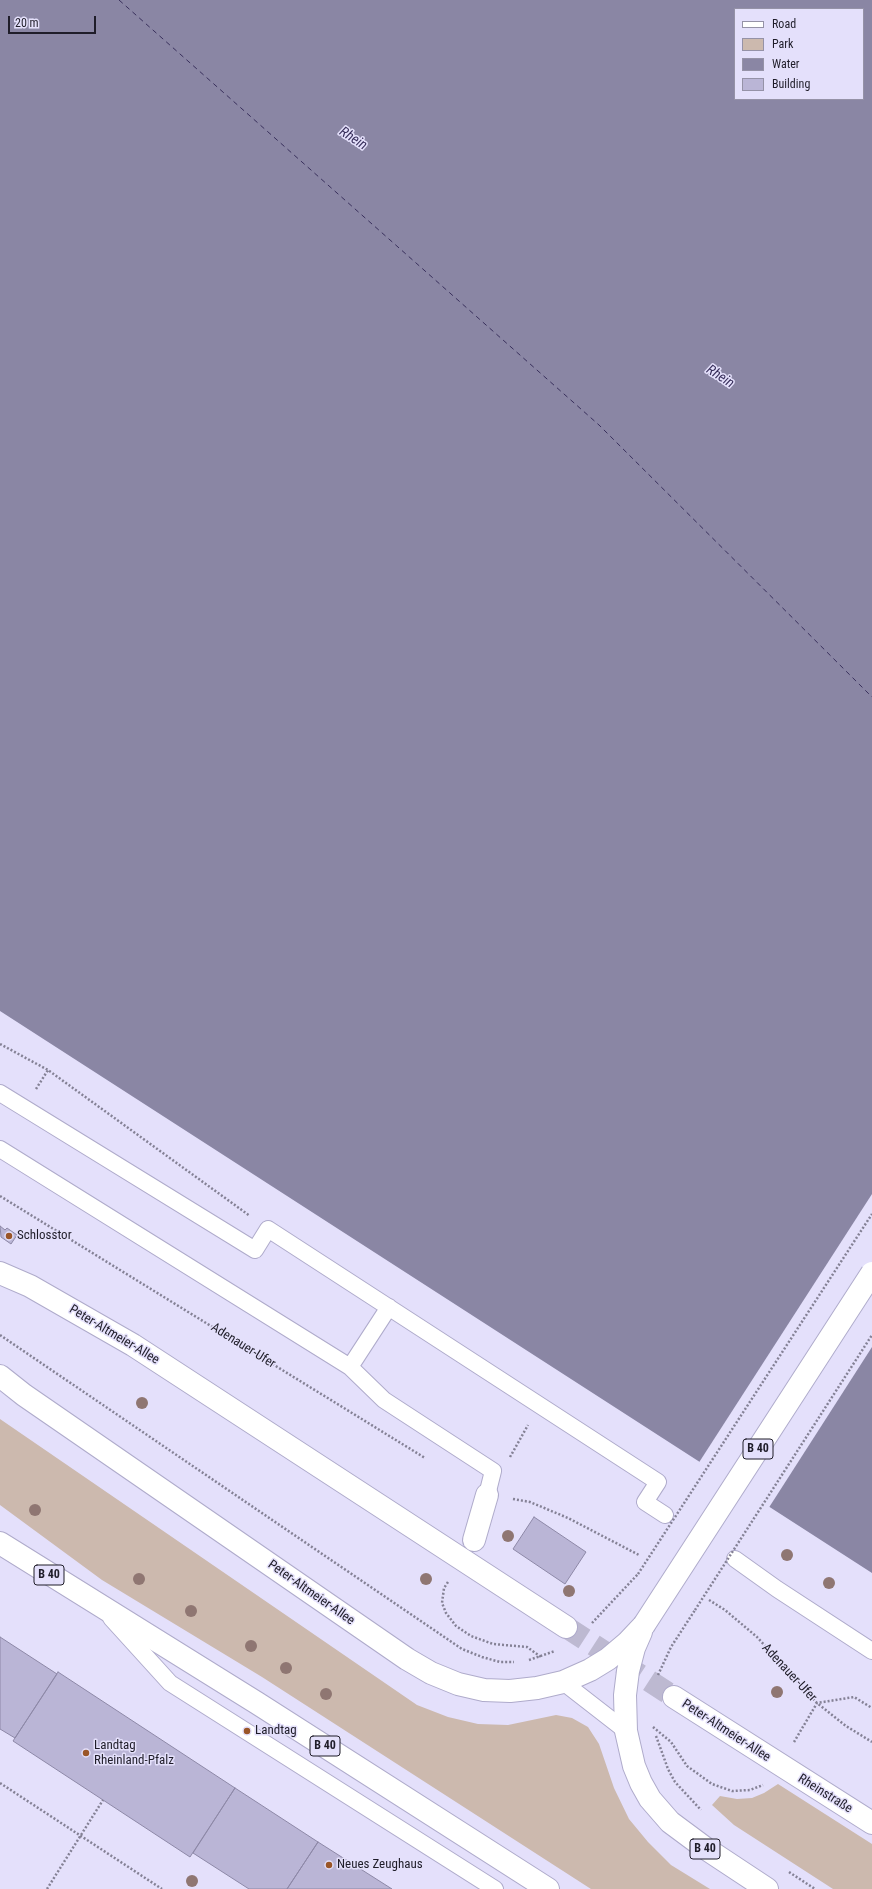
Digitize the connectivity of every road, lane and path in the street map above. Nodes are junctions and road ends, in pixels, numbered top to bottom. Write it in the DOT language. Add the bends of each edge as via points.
graph roads {
  1 [pos="0,1044"];
  2 [pos="0,1093"];
  3 [pos="0,1149"];
  4 [pos="0,1196"];
  5 [pos="872,1214"];
  6 [pos="268,1229"];
  7 [pos="0,1273"];
  8 [pos="872,1273"];
  9 [pos="389,1307"];
  10 [pos="0,1334"];
  11 [pos="872,1335"];
  12 [pos="350,1367"];
  13 [pos="0,1376"];
  14 [pos="0,1386"];
  15 [pos="24,1395"];
  16 [pos="540,1404"];
  17 [pos="426,1458"];
  18 [pos="510,1458"];
  19 [pos="487,1495"];
  20 [pos="665,1515"];
  21 [pos="474,1540"];
  22 [pos="0,1543"];
  23 [pos="639,1555"];
  24 [pos="735,1559"];
  25 [pos="452,1576"];
  26 [pos="709,1600"];
  27 [pos="100,1605"];
  28 [pos="644,1625"];
  29 [pos="566,1626"];
  30 [pos="589,1627"];
  31 [pos="556,1651"];
  32 [pos="872,1651"];
  33 [pos="541,1657"];
  34 [pos="515,1662"];
  35 [pos="523,1662"];
  36 [pos="657,1681"];
  37 [pos="563,1682"];
  38 [pos="674,1697"];
  39 [pos="817,1703"];
  40 [pos="872,1708"];
  41 [pos="626,1731"];
  42 [pos="872,1742"];
  43 [pos="792,1745"];
  44 [pos="778,1765"];
  45 [pos="0,1783"];
  46 [pos="750,1790"];
  47 [pos="102,1800"];
  48 [pos="704,1813"];
  49 [pos="872,1823"];
  50 [pos="80,1836"];
  51 [pos="783,1868"];
  52 [pos="47,1889"];
  53 [pos="162,1889"];
  54 [pos="495,1889"];
  55 [pos="548,1889"];
  56 [pos="767,1889"];
  57 [pos="815,1889"];
  1 -- 6 [label="path" via="48,1070"];
  2 -- 6 [label="lane" via="255,1250"];
  3 -- 12 [label="lane"];
  4 -- 17 [label="path, Adenauer-Ufer"];
  5 -- 30 [label="path, bridge" via="638,1574"];
  6 -- 9 [label="lane"];
  7 -- 29 [label="main road, Peter-Altmeier-Allee" via="30,1286 133,1345"];
  8 -- 28 [label="main road, B 40, bridge"];
  9 -- 12 [label="lane"];
  9 -- 16 [label="lane"];
  10 -- 34 [label="path" via="462,1648 494,1660"];
  11 -- 36 [label="path, bridge" via="671,1647"];
  12 -- 19 [label="lane" via="384,1400 493,1471"];
  13 -- 15 [label="main road, Peter-Altmeier-Allee / B 40"];
  14 -- 15 [label="main road, B 40"];
  15 -- 37 [label="main road, Peter-Altmeier-Allee / B 40" via="431,1673 458,1684 484,1690 537,1688"];
  16 -- 18 [label="path"];
  16 -- 20 [label="lane" via="658,1482 645,1502"];
  19 -- 21 [label="main road"];
  19 -- 23 [label="path" via="530,1502 568,1518"];
  22 -- 27 [label="main road, B 40"];
  24 -- 32 [label="lane"];
  25 -- 33 [label="path" via="444,1588 442,1603 456,1626 470,1636 493,1644 527,1647"];
  26 -- 39 [label="path, Adenauer-Ufer" via="757,1637"];
  27 -- 54 [label="lane" via="170,1683"];
  27 -- 55 [label="main road, B 40"];
  28 -- 37 [label="main road, Peter-Altmeier-Allee / B 40" via="608,1659"];
  28 -- 41 [label="main road, B 40" via="628,1671 625,1695"];
  31 -- 33 [label="path"];
  33 -- 35 [label="path"];
  37 -- 41 [label="lane"];
  38 -- 44 [label="main road, Peter-Altmeier-Allee"];
  39 -- 40 [label="path" via="854,1697"];
  39 -- 42 [label="path, Adenauer-Ufer"];
  39 -- 43 [label="path"];
  41 -- 56 [label="main road, B 40" via="634,1766 641,1783 650,1799 670,1822"];
  44 -- 49 [label="main road, Rheinstraße"];
  45 -- 50 [label="path"];
  46 -- 48 [label="path" via="732,1791 712,1784 688,1766 671,1742 653,1727 675,1782"];
  47 -- 50 [label="path"];
  50 -- 52 [label="path"];
  50 -- 53 [label="path"];
  51 -- 57 [label="path"];
}
